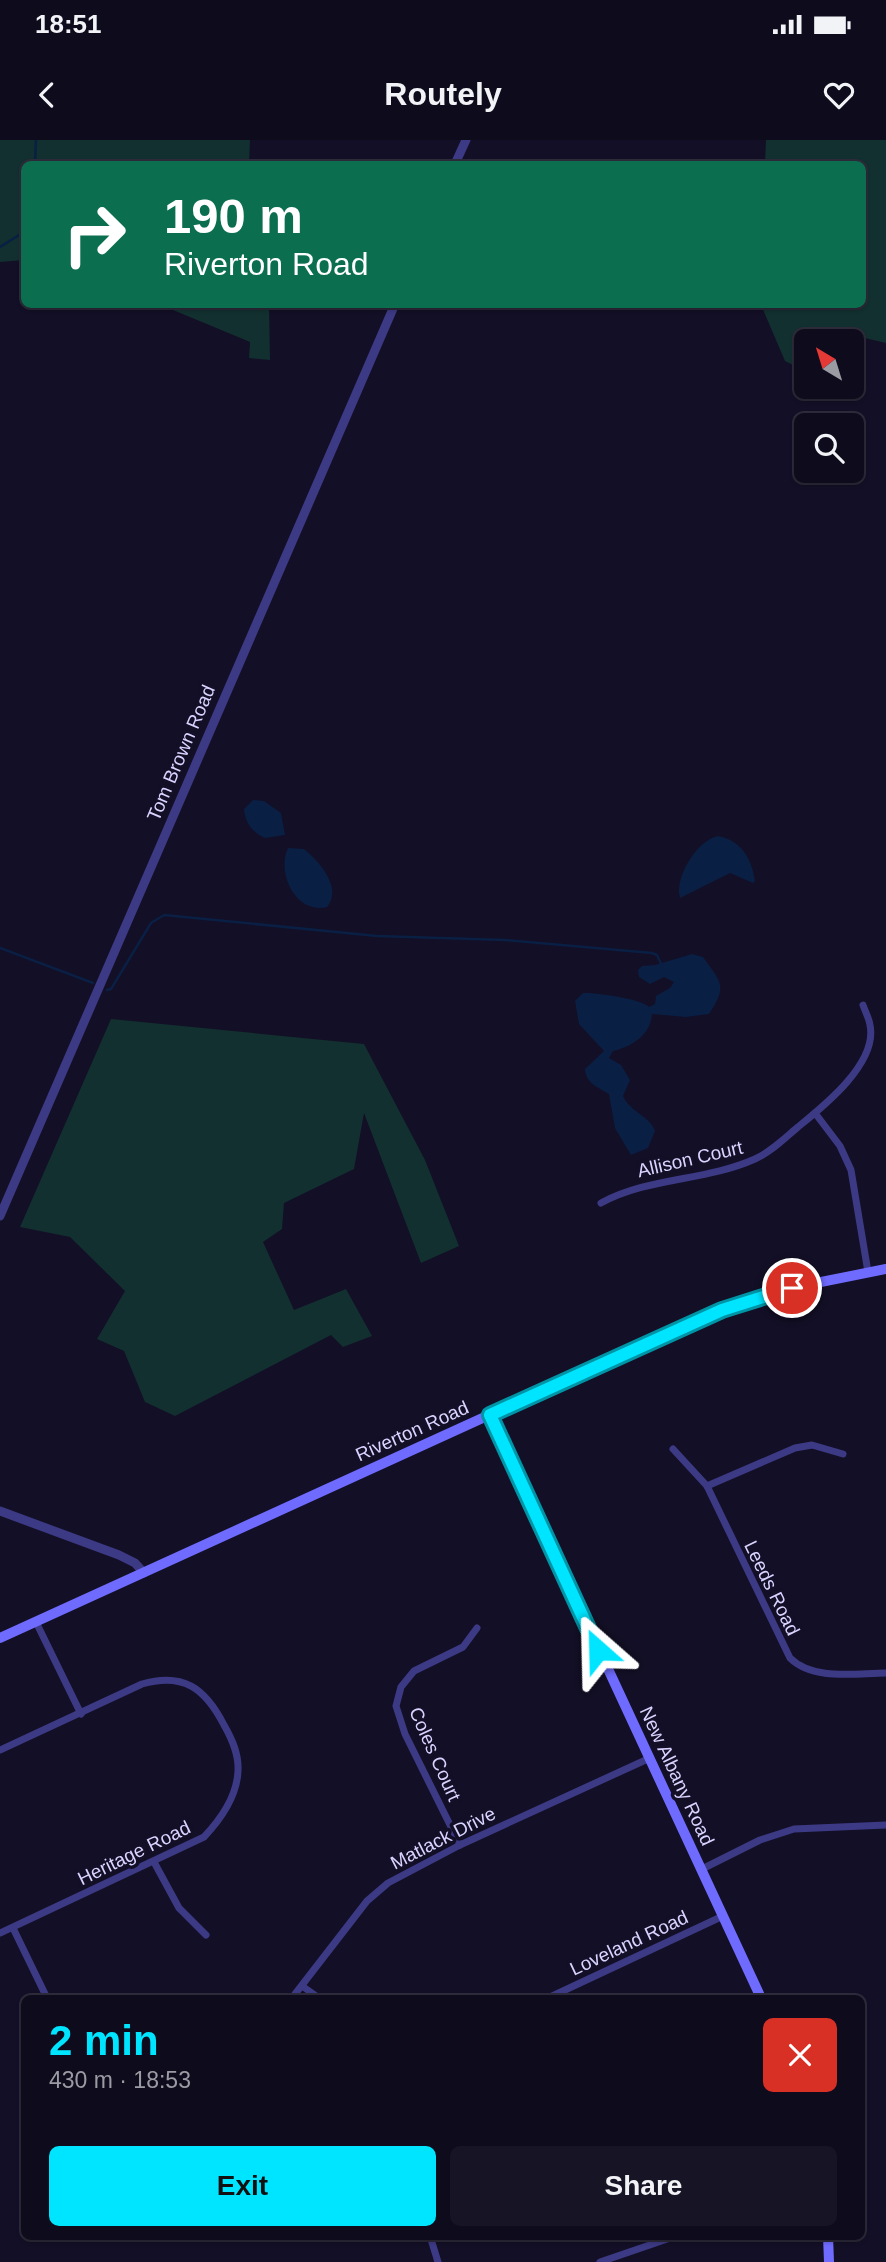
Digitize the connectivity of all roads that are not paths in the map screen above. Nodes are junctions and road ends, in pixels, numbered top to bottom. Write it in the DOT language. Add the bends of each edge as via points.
graph roads {
  1 [pos="466,140"];
  2 [pos="457,161"];
  3 [pos="392,308"];
  4 [pos="863,1005"];
  5 [pos="815,1113"];
  6 [pos="601,1203"];
  7 [pos="0,1216"];
  8 [pos="886,1269"];
  9 [pos="868,1272"];
  10 [pos="490,1415"];
  11 [pos="673,1449"];
  12 [pos="843,1454"];
  13 [pos="707,1486"];
  14 [pos="0,1511"];
  15 [pos="144,1573"];
  16 [pos="36,1622"];
  17 [pos="477,1628"];
  18 [pos="0,1638"];
  19 [pos="886,1673"];
  20 [pos="81,1714"];
  21 [pos="0,1750"];
  22 [pos="650,1758"];
  23 [pos="886,1825"];
  24 [pos="460,1845"];
  25 [pos="154,1862"];
  26 [pos="702,1869"];
  27 [pos="723,1916"];
  28 [pos="13,1928"];
  29 [pos="0,1933"];
  30 [pos="206,1935"];
  31 [pos="302,1986"];
  32 [pos="46,1995"];
  33 [pos="294,1995"];
  34 [pos="314,1995"];
  35 [pos="554,1995"];
  36 [pos="760,1995"];
  37 [pos="431,2240"];
  38 [pos="664,2240"];
  39 [pos="828,2240"];
  40 [pos="438,2262"];
  41 [pos="600,2262"];
  42 [pos="829,2262"];
  1 -- 2 [label="street"];
  3 -- 7 [label="street, Tom Brown Road"];
  4 -- 5 [label="street, Allison Court" via="871,1027 866,1050 853,1076"];
  5 -- 6 [label="street, Allison Court" via="757,1158 726,1170 624,1190"];
  5 -- 9 [label="street" via="840,1146 851,1170"];
  8 -- 9 [label="main road, Riverton Road"];
  9 -- 10 [label="main road, Riverton Road" via="792,1288 722,1310"];
  10 -- 15 [label="main road, Riverton Road"];
  10 -- 22 [label="main road, New Albany Road"];
  11 -- 13 [label="street, Leeds Road"];
  12 -- 13 [label="street" via="812,1445 795,1448"];
  13 -- 19 [label="street, Leeds Road" via="790,1658 803,1668 823,1673"];
  14 -- 15 [label="street" via="119,1555"];
  15 -- 16 [label="main road, Riverton Road"];
  16 -- 18 [label="main road, Riverton Road"];
  16 -- 20 [label="street"];
  17 -- 24 [label="street, Coles Court" via="463,1647 414,1671 401,1687 396,1706 405,1734"];
  20 -- 21 [label="street, Heritage Road"];
  20 -- 25 [label="street, Heritage Road" via="142,1684 180,1681 205,1695 230,1736 238,1772 217,1823 195,1843"];
  22 -- 24 [label="street, Matlack Drive"];
  22 -- 26 [label="main road, New Albany Road"];
  23 -- 26 [label="street" via="794,1829"];
  24 -- 31 [label="street, Matlack Drive" via="388,1883 367,1901"];
  25 -- 28 [label="street, Heritage Road"];
  25 -- 30 [label="street" via="179,1908"];
  26 -- 27 [label="main road, New Albany Road"];
  27 -- 35 [label="street, Loveland Road"];
  27 -- 36 [label="main road, New Albany Road"];
  28 -- 29 [label="street, Heritage Road"];
  28 -- 32 [label="street"];
  31 -- 33 [label="street, Matlack Drive"];
  31 -- 34 [label="street"];
  37 -- 40 [label="street"];
  38 -- 41 [label="street"];
  39 -- 42 [label="main road"];
}
